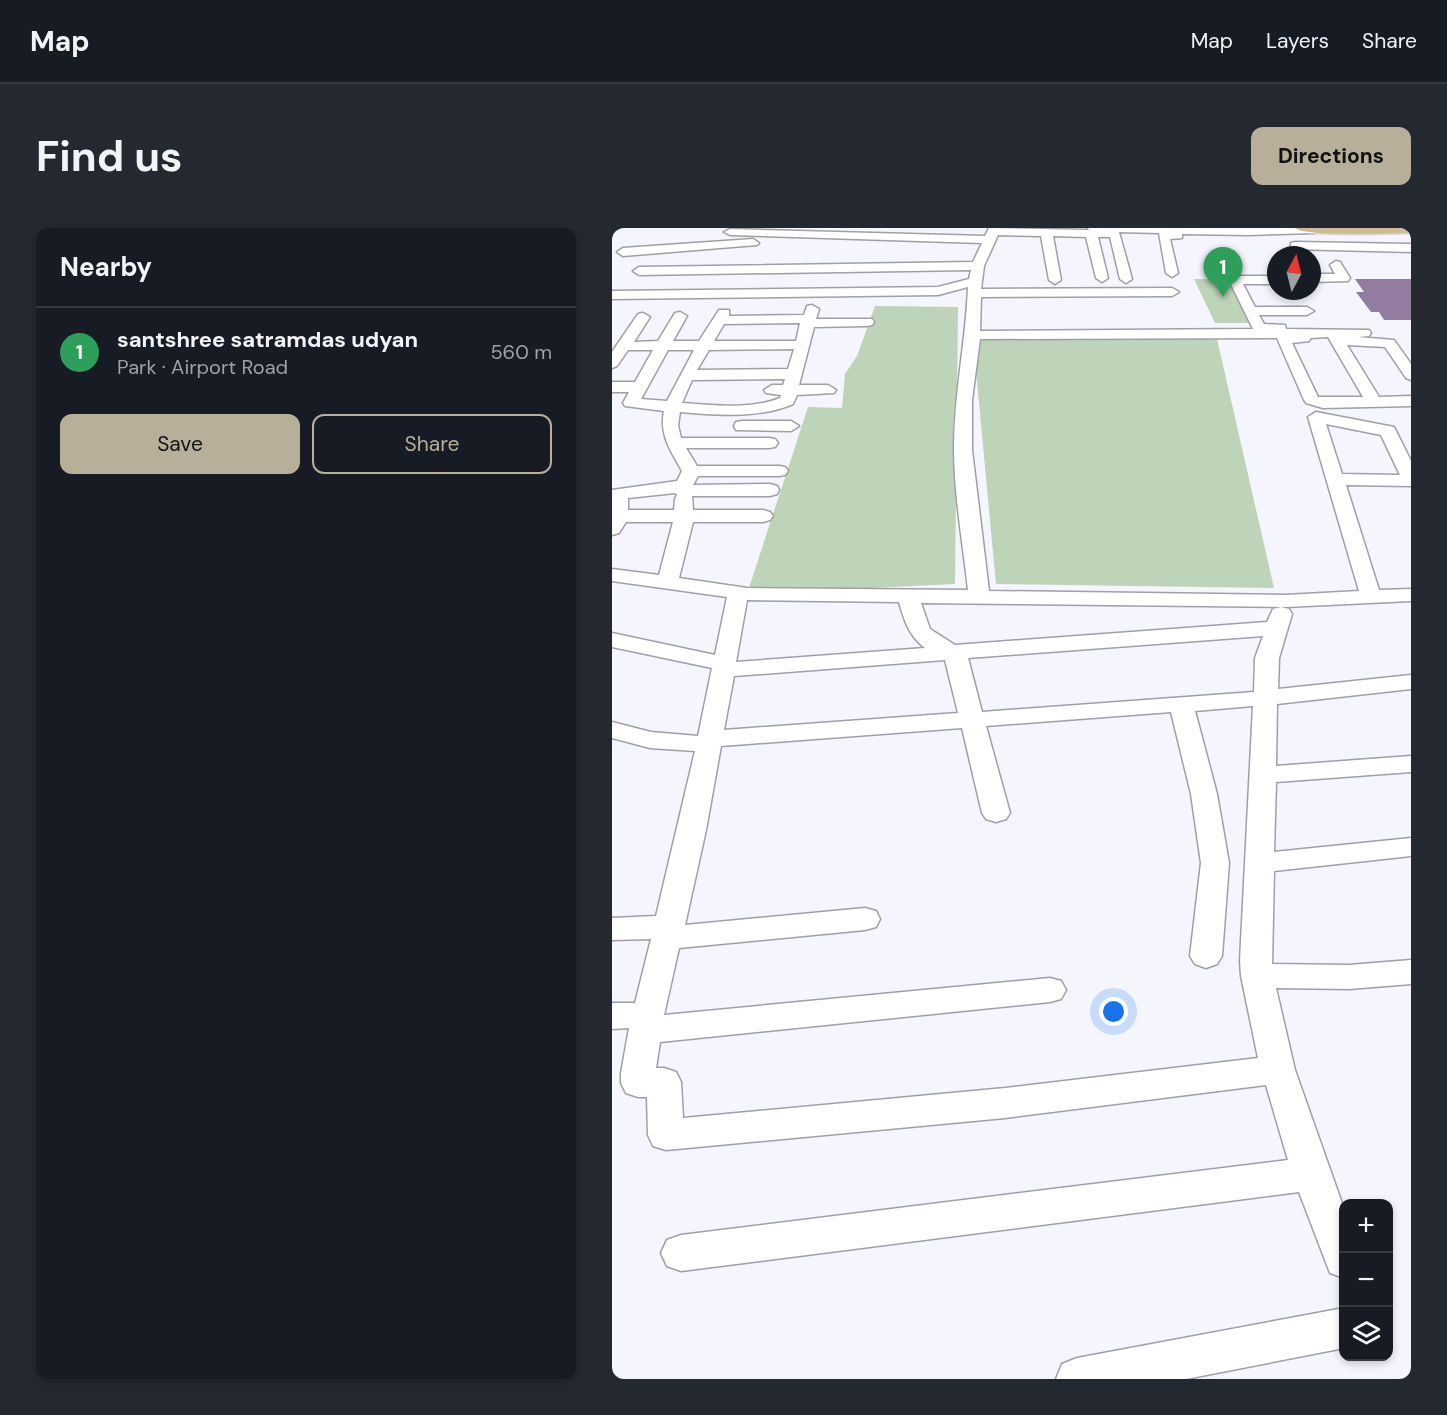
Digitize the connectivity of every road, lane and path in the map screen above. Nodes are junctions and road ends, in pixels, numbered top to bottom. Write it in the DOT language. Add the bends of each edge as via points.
graph roads {
  1 [pos="1301,229"];
  2 [pos="1335,229"];
  3 [pos="1411,229"];
  4 [pos="1093,231"];
  5 [pos="1162,231"];
  6 [pos="730,232"];
  7 [pos="1046,232"];
  8 [pos="992,233"];
  9 [pos="1115,234"];
  10 [pos="833,236"];
  11 [pos="1178,236"];
  12 [pos="1298,246"];
  13 [pos="623,247"];
  14 [pos="1411,248"];
  15 [pos="1321,250"];
  16 [pos="651,257"];
  17 [pos="717,257"];
  18 [pos="612,262"];
  19 [pos="1336,265"];
  20 [pos="919,267"];
  21 [pos="710,270"];
  22 [pos="639,271"];
  23 [pos="978,274"];
  24 [pos="1102,278"];
  25 [pos="1321,278"];
  26 [pos="1126,279"];
  27 [pos="1055,280"];
  28 [pos="1267,280"];
  29 [pos="1171,283"];
  30 [pos="915,291"];
  31 [pos="1116,292"];
  32 [pos="1267,292"];
  33 [pos="1063,293"];
  34 [pos="1242,293"];
  35 [pos="612,295"];
  36 [pos="1297,300"];
  37 [pos="1178,309"];
  38 [pos="1122,310"];
  39 [pos="1067,311"];
  40 [pos="1251,311"];
  41 [pos="1307,311"];
  42 [pos="643,316"];
  43 [pos="680,316"];
  44 [pos="865,329"];
  45 [pos="1364,333"];
  46 [pos="973,335"];
  47 [pos="1329,335"];
  48 [pos="803,337"];
  49 [pos="624,346"];
  50 [pos="663,346"];
  51 [pos="703,348"];
  52 [pos="612,363"];
  53 [pos="1411,375"];
  54 [pos="612,387"];
  55 [pos="638,387"];
  56 [pos="789,390"];
  57 [pos="828,390"];
  58 [pos="1411,401"];
  59 [pos="1374,402"];
  60 [pos="631,403"];
  61 [pos="612,404"];
  62 [pos="673,407"];
  63 [pos="703,426"];
  64 [pos="725,426"];
  65 [pos="672,435"];
  66 [pos="760,443"];
  67 [pos="751,471"];
  68 [pos="779,471"];
  69 [pos="1334,479"];
  70 [pos="1411,480"];
  71 [pos="686,482"];
  72 [pos="615,490"];
  73 [pos="770,490"];
  74 [pos="685,516"];
  75 [pos="763,516"];
  76 [pos="614,520"];
  77 [pos="612,575"];
  78 [pos="667,584"];
  79 [pos="738,594"];
  80 [pos="1411,595"];
  81 [pos="908,596"];
  82 [pos="979,597"];
  83 [pos="1371,597"];
  84 [pos="1286,601"];
  85 [pos="1277,630"];
  86 [pos="612,640"];
  87 [pos="955,654"];
  88 [pos="725,667"];
  89 [pos="1411,682"];
  90 [pos="1266,698"];
  91 [pos="1181,704"];
  92 [pos="973,720"];
  93 [pos="612,730"];
  94 [pos="709,742"];
  95 [pos="1411,764"];
  96 [pos="1263,775"];
  97 [pos="996,813"];
  98 [pos="1411,847"];
  99 [pos="1260,863"];
  100 [pos="865,919"];
  101 [pos="612,929"];
  102 [pos="668,933"];
  103 [pos="1206,956"];
  104 [pos="1411,972"];
  105 [pos="1257,976"];
  106 [pos="1050,990"];
  107 [pos="612,1016"];
  108 [pos="647,1023"];
  109 [pos="1278,1070"];
  110 [pos="1311,1174"];
  111 [pos="681,1253"];
  112 [pos="1341,1253"];
  113 [pos="1339,1329"];
  114 [pos="1077,1379"];
  1 -- 2 [label="main road"];
  1 -- 5 [label="street"];
  1 -- 12 [label="street"];
  2 -- 3 [label="main road"];
  4 -- 5 [label="street"];
  4 -- 7 [label="street"];
  4 -- 9 [label="street"];
  4 -- 24 [label="street"];
  5 -- 9 [label="street"];
  5 -- 11 [label="street"];
  5 -- 29 [label="street"];
  6 -- 10 [label="street"];
  7 -- 8 [label="street"];
  7 -- 27 [label="street"];
  8 -- 10 [label="street"];
  8 -- 23 [label="street"];
  9 -- 26 [label="street"];
  10 -- 13 [label="street" via="818,241"];
  13 -- 18 [label="street"];
  14 -- 15 [label="street"];
  16 -- 17 [label="street"];
  17 -- 21 [label="street"];
  17 -- 23 [label="street"];
  19 -- 25 [label="street" via="1344,278"];
  20 -- 21 [label="street"];
  20 -- 23 [label="street"];
  20 -- 30 [label="street"];
  21 -- 22 [label="street"];
  23 -- 30 [label="street" via="946,290"];
  23 -- 33 [label="street" via="1011,298"];
  23 -- 46 [label="street"];
  28 -- 34 [label="street" via="1235,280"];
  29 -- 31 [label="street"];
  29 -- 37 [label="street"];
  30 -- 35 [label="street"];
  31 -- 33 [label="street"];
  31 -- 38 [label="street"];
  32 -- 34 [label="street"];
  33 -- 39 [label="street"];
  34 -- 40 [label="street"];
  36 -- 41 [label="street"];
  40 -- 41 [label="street"];
  40 -- 47 [label="street" via="1259,328"];
  41 -- 47 [label="street"];
  42 -- 49 [label="street"];
  43 -- 50 [label="street"];
  44 -- 48 [label="street"];
  45 -- 47 [label="street"];
  46 -- 47 [label="street"];
  46 -- 82 [label="street" via="964,400 963,450"];
  47 -- 53 [label="street" via="1389,343"];
  47 -- 59 [label="street"];
  47 -- 59 [label="street" via="1284,338 1310,398 1323,403"];
  48 -- 51 [label="street"];
  48 -- 51 [label="street"];
  48 -- 51 [label="street"];
  48 -- 56 [label="street"];
  49 -- 50 [label="street"];
  49 -- 52 [label="street"];
  50 -- 51 [label="street"];
  50 -- 55 [label="street"];
  51 -- 56 [label="street"];
  51 -- 62 [label="street"];
  54 -- 55 [label="street"];
  55 -- 60 [label="street"];
  56 -- 57 [label="street"];
  56 -- 62 [label="street" via="787,401 776,407"];
  58 -- 59 [label="street"];
  60 -- 61 [label="street"];
  60 -- 62 [label="street"];
  62 -- 65 [label="street"];
  63 -- 65 [label="street"];
  64 -- 66 [label="street" via="788,434"];
  65 -- 66 [label="street"];
  65 -- 71 [label="street"];
  66 -- 67 [label="street"];
  67 -- 68 [label="street"];
  67 -- 71 [label="street"];
  69 -- 70 [label="street"];
  69 -- 70 [label="street" via="1316,417 1389,431"];
  69 -- 83 [label="street"];
  71 -- 72 [label="street"];
  71 -- 73 [label="street"];
  71 -- 74 [label="street"];
  72 -- 76 [label="street"];
  74 -- 75 [label="street"];
  74 -- 76 [label="street"];
  74 -- 78 [label="street" via="682,540"];
  77 -- 78 [label="street"];
  78 -- 79 [label="street"];
  79 -- 81 [label="street"];
  79 -- 88 [label="street"];
  80 -- 83 [label="street"];
  81 -- 82 [label="street"];
  81 -- 87 [label="street" via="916,628 924,637"];
  82 -- 84 [label="street"];
  83 -- 84 [label="street"];
  84 -- 85 [label="street"];
  85 -- 87 [label="street"];
  85 -- 90 [label="street" via="1268,658"];
  86 -- 88 [label="street"];
  87 -- 88 [label="street"];
  87 -- 92 [label="street"];
  88 -- 94 [label="street"];
  89 -- 90 [label="street"];
  90 -- 91 [label="street"];
  90 -- 96 [label="street"];
  91 -- 92 [label="street"];
  91 -- 103 [label="street" via="1204,794 1215,863"];
  92 -- 94 [label="street"];
  92 -- 97 [label="street"];
  93 -- 94 [label="street" via="650,740"];
  94 -- 102 [label="street"];
  95 -- 96 [label="street"];
  96 -- 99 [label="street"];
  98 -- 99 [label="street"];
  99 -- 105 [label="street"];
  100 -- 102 [label="street"];
  101 -- 102 [label="street"];
  102 -- 108 [label="street"];
  104 -- 105 [label="street" via="1349,977"];
  105 -- 109 [label="street"];
  106 -- 108 [label="street"];
  107 -- 108 [label="street"];
  108 -- 109 [label="street" via="638,1083 664,1082 666,1135 1005,1103"];
  109 -- 110 [label="street"];
  110 -- 111 [label="street"];
  110 -- 112 [label="street"];
  113 -- 114 [label="street"];
}
